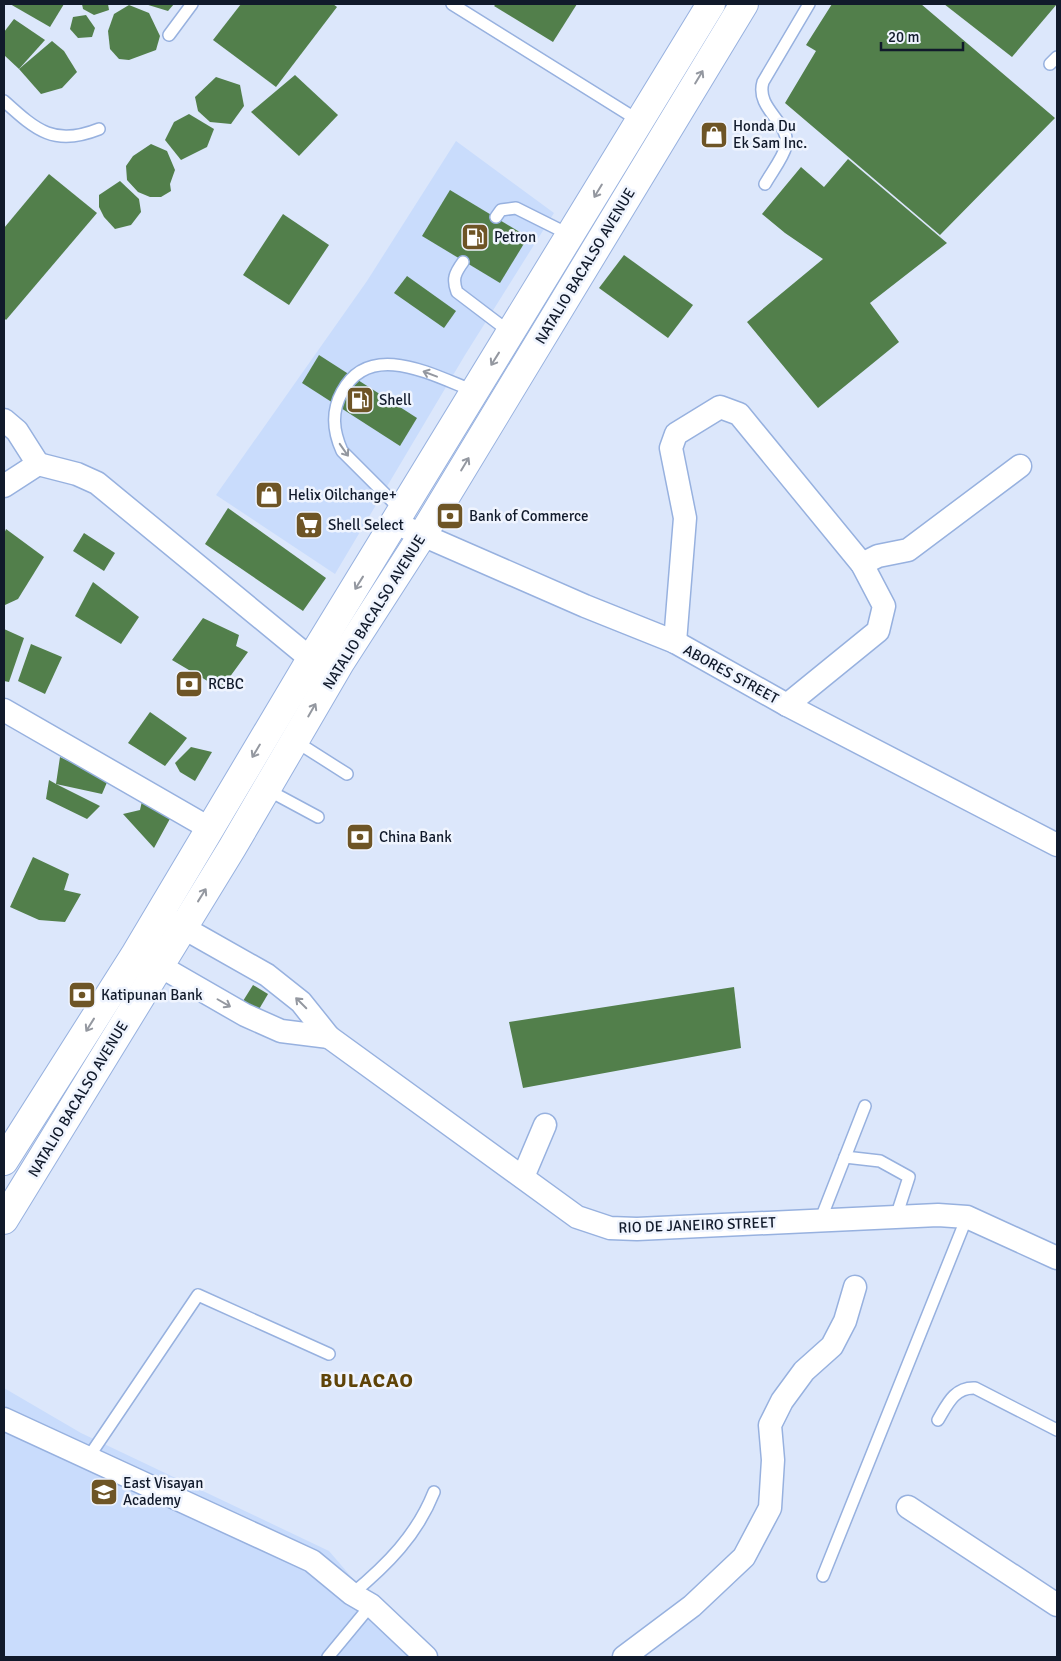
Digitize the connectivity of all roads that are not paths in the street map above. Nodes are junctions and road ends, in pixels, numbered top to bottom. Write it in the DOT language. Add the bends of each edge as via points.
graph roads {
  1 [pos="192,4"];
  2 [pos="452,4"];
  3 [pos="711,4"];
  4 [pos="744,4"];
  5 [pos="809,4"];
  6 [pos="169,34"];
  7 [pos="4,101"];
  8 [pos="99,129"];
  9 [pos="652,129"];
  10 [pos="765,184"];
  11 [pos="496,217"];
  12 [pos="571,236"];
  13 [pos="463,262"];
  14 [pos="512,333"];
  15 [pos="476,392"];
  16 [pos="4,420"];
  17 [pos="38,464"];
  18 [pos="1020,466"];
  19 [pos="4,486"];
  20 [pos="399,517"];
  21 [pos="423,534"];
  22 [pos="862,564"];
  23 [pos="676,642"];
  24 [pos="311,659"];
  25 [pos="787,705"];
  26 [pos="4,710"];
  27 [pos="295,741"];
  28 [pos="347,774"];
  29 [pos="266,789"];
  30 [pos="318,817"];
  31 [pos="209,828"];
  32 [pos="1057,845"];
  33 [pos="171,921"];
  34 [pos="148,959"];
  35 [pos="329,1037"];
  36 [pos="865,1106"];
  37 [pos="545,1125"];
  38 [pos="845,1157"];
  39 [pos="4,1161"];
  40 [pos="523,1177"];
  41 [pos="896,1217"];
  42 [pos="966,1217"];
  43 [pos="4,1220"];
  44 [pos="820,1220"];
  45 [pos="1057,1258"];
  46 [pos="855,1287"];
  47 [pos="329,1354"];
  48 [pos="4,1419"];
  49 [pos="938,1420"];
  50 [pos="1057,1430"];
  51 [pos="88,1458"];
  52 [pos="434,1492"];
  53 [pos="908,1507"];
  54 [pos="823,1576"];
  55 [pos="352,1594"];
  56 [pos="371,1605"];
  57 [pos="1057,1605"];
  58 [pos="328,1657"];
  59 [pos="426,1657"];
  60 [pos="624,1657"];
  1 -- 6 [label="lane"];
  2 -- 9 [label="lane"];
  3 -- 9 [label="main road, NATALIO BACALSO AVENUE"];
  9 -- 4 [label="main road, NATALIO BACALSO AVENUE, one-way"];
  5 -- 10 [label="lane" via="760,92 785,134 786,146"];
  7 -- 8 [label="lane" via="33,127 52,135 64,138 83,136"];
  9 -- 12 [label="main road, NATALIO BACALSO AVENUE, one-way"];
  21 -- 9 [label="main road, NATALIO BACALSO AVENUE, one-way"];
  11 -- 12 [label="lane" via="501,210 516,208"];
  12 -- 14 [label="main road, NATALIO BACALSO AVENUE"];
  13 -- 14 [label="lane" via="453,283 457,292"];
  14 -- 15 [label="main road, NATALIO BACALSO AVENUE, one-way"];
  15 -- 20 [label="main road, NATALIO BACALSO AVENUE"];
  15 -- 20 [label="lane, one-way" via="408,365 394,363 366,369 344,387 334,412 342,451"];
  16 -- 17 [label="street" via="17,431"];
  17 -- 19 [label="street"];
  17 -- 24 [label="street" via="76,474 97,484"];
  18 -- 22 [label="street" via="908,550 878,556"];
  20 -- 21 [label="street, ABORES STREET"];
  20 -- 24 [label="main road, NATALIO BACALSO AVENUE, one-way"];
  21 -- 23 [label="street, ABORES STREET" via="585,606"];
  27 -- 21 [label="main road, NATALIO BACALSO AVENUE, one-way" via="340,663"];
  22 -- 23 [label="street" via="739,414 720,407 676,434 671,448 685,518"];
  22 -- 25 [label="street" via="884,606 878,631"];
  23 -- 25 [label="street, ABORES STREET"];
  24 -- 31 [label="main road, NATALIO BACALSO AVENUE, one-way"];
  25 -- 32 [label="street, ABORES STREET"];
  26 -- 31 [label="street"];
  27 -- 28 [label="lane"];
  27 -- 29 [label="main road, NATALIO BACALSO AVENUE"];
  29 -- 30 [label="lane"];
  33 -- 29 [label="main road, NATALIO BACALSO AVENUE, one-way"];
  31 -- 33 [label="main road, NATALIO BACALSO AVENUE"];
  33 -- 34 [label="main road, NATALIO BACALSO AVENUE"];
  35 -- 33 [label="street, RIO DE JANEIRO STREET, one-way" via="301,1002 267,975"];
  34 -- 35 [label="street, RIO DE JANEIRO STREET, one-way" via="281,1032"];
  34 -- 39 [label="main road, NATALIO BACALSO AVENUE, one-way"];
  34 -- 43 [label="main road, NATALIO BACALSO AVENUE"];
  35 -- 40 [label="street, RIO DE JANEIRO STREET"];
  36 -- 38 [label="lane"];
  37 -- 40 [label="street"];
  38 -- 41 [label="lane" via="880,1161 909,1177"];
  38 -- 44 [label="lane"];
  40 -- 44 [label="street, RIO DE JANEIRO STREET" via="577,1217 610,1228"];
  41 -- 42 [label="street, RIO DE JANEIRO STREET"];
  41 -- 44 [label="street, RIO DE JANEIRO STREET"];
  42 -- 45 [label="street, RIO DE JANEIRO STREET"];
  42 -- 54 [label="lane"];
  46 -- 60 [label="street" via="845,1321 832,1346 804,1371 782,1401 770,1425 773,1460 770,1508 744,1557 692,1606"];
  47 -- 51 [label="lane" via="198,1295"];
  48 -- 51 [label="street"];
  49 -- 50 [label="lane" via="957,1392 974,1388"];
  51 -- 55 [label="street" via="312,1561"];
  52 -- 55 [label="lane" via="408,1540 379,1572"];
  53 -- 57 [label="street"];
  55 -- 56 [label="street"];
  56 -- 58 [label="lane"];
  56 -- 59 [label="street"];
}
